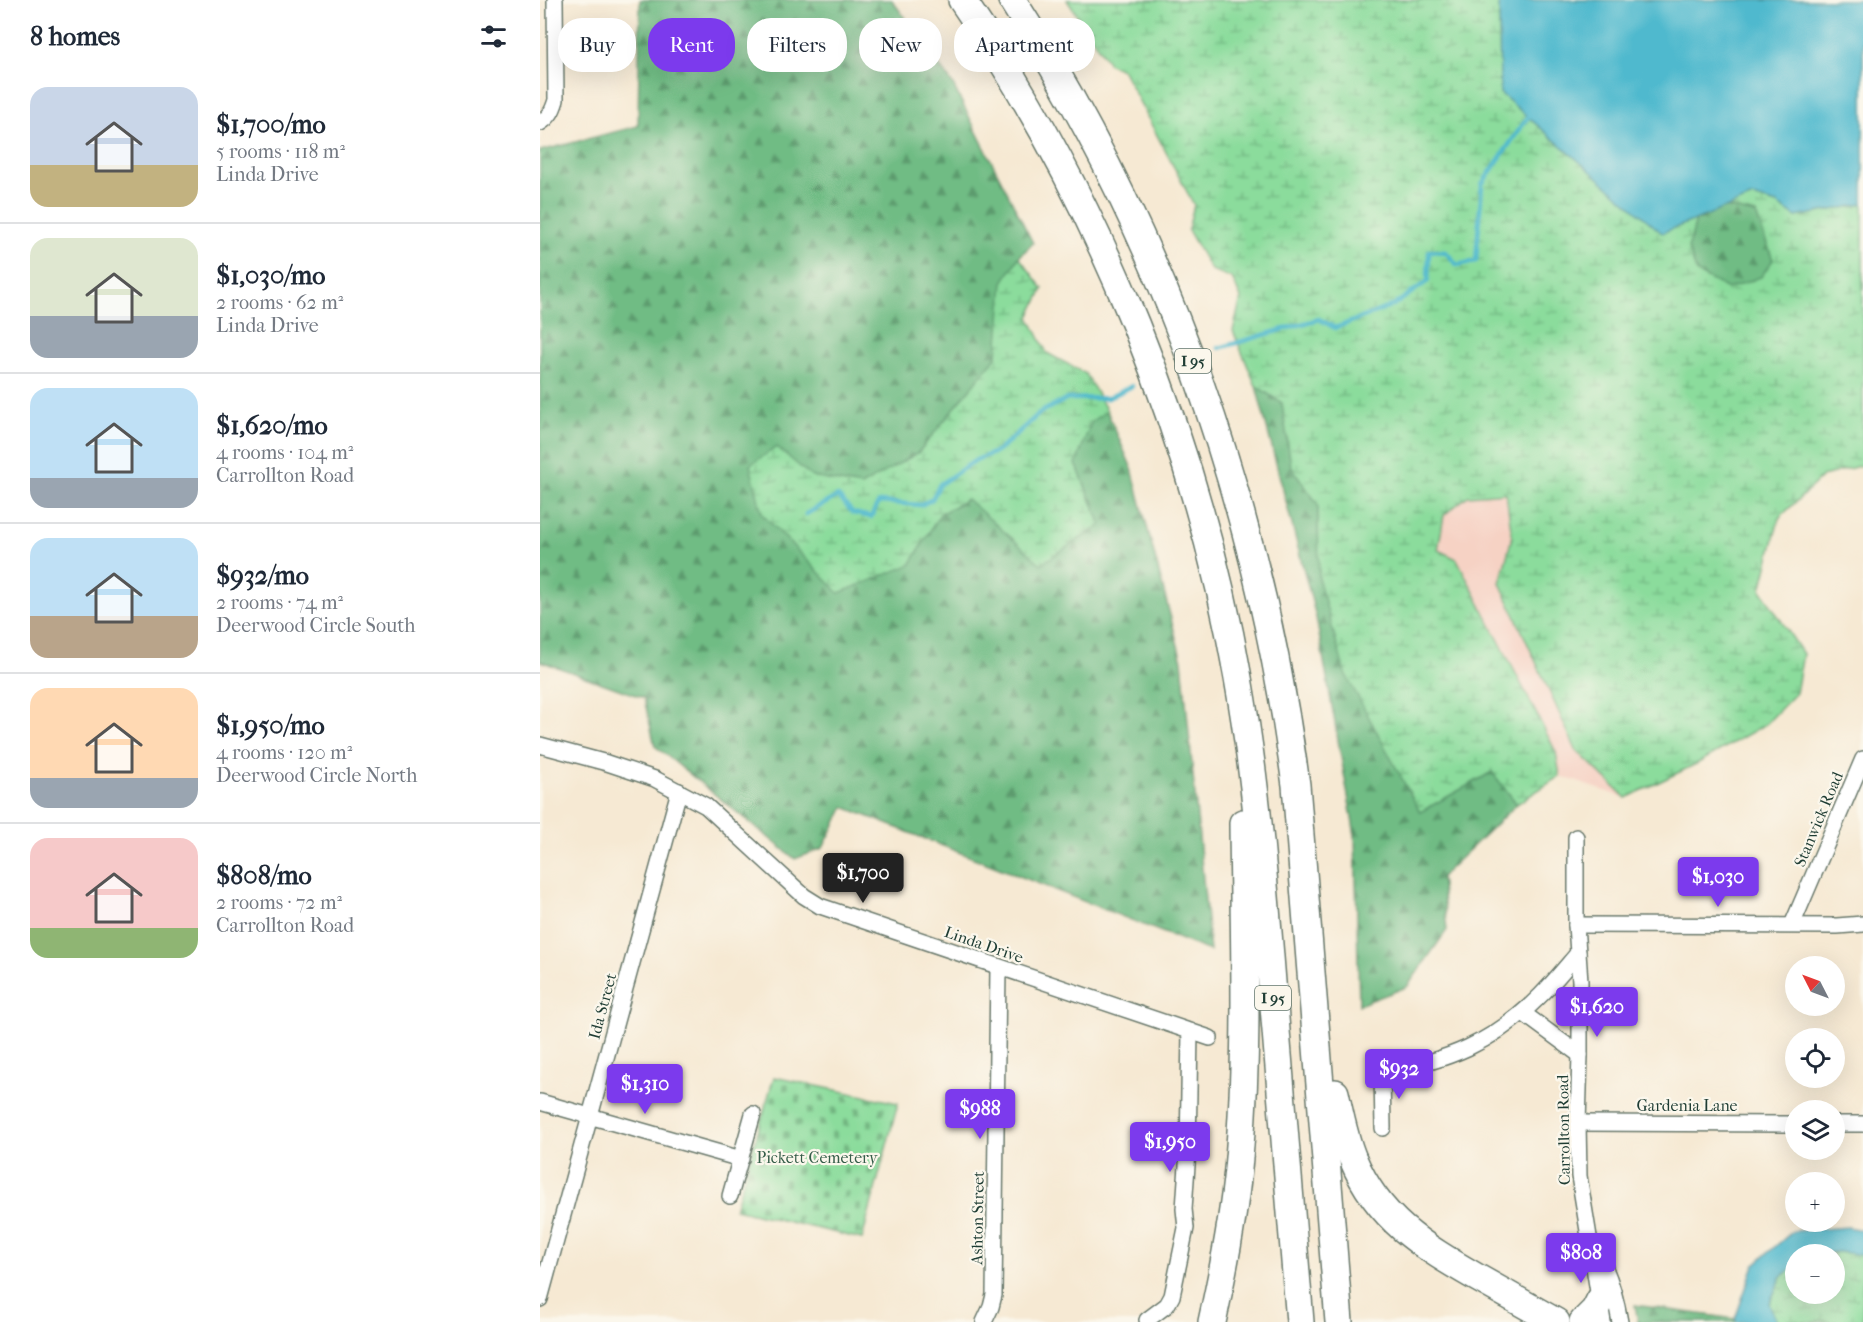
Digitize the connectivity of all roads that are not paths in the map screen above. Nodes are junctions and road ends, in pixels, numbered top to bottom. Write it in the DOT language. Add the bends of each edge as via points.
graph roads {
  1 [pos="555,0"];
  2 [pos="962,0"];
  3 [pos="1012,0"];
  4 [pos="543,121"];
  5 [pos="1238,675"];
  6 [pos="540,745"];
  7 [pos="1863,759"];
  8 [pos="679,791"];
  9 [pos="1576,837"];
  10 [pos="1863,924"];
  11 [pos="1576,925"];
  12 [pos="1792,925"];
  13 [pos="1578,953"];
  14 [pos="1311,957"];
  15 [pos="998,968"];
  16 [pos="1523,1012"];
  17 [pos="1190,1031"];
  18 [pos="1210,1038"];
  19 [pos="1580,1055"];
  20 [pos="540,1102"];
  21 [pos="753,1114"];
  22 [pos="590,1116"];
  23 [pos="1578,1123"];
  24 [pos="1785,1124"];
  25 [pos="1845,1124"];
  26 [pos="1863,1124"];
  27 [pos="1383,1128"];
  28 [pos="741,1159"];
  29 [pos="730,1196"];
  30 [pos="1591,1242"];
  31 [pos="540,1299"];
  32 [pos="1602,1311"];
  33 [pos="1147,1320"];
  34 [pos="984,1322"];
  35 [pos="1212,1322"];
  36 [pos="1300,1322"];
  37 [pos="1339,1322"];
  38 [pos="1556,1322"];
  39 [pos="1583,1322"];
  40 [pos="1620,1322"];
  1 -- 4 [label="street" via="556,100 553,111"];
  2 -- 5 [label="highway, I 95" via="1051,147 1139,334 1190,479"];
  3 -- 14 [label="highway, I 95" via="1078,110 1142,237 1186,341 1220,438 1272,635 1300,825"];
  5 -- 35 [label="highway" via="1244,1063 1234,1206"];
  5 -- 36 [label="highway, I 95" via="1260,832"];
  6 -- 8 [label="street, Linda Drive" via="616,766"];
  7 -- 12 [label="street, Stanwick Road"];
  8 -- 15 [label="street, Linda Drive" via="706,806 804,896 820,906"];
  8 -- 22 [label="street, Ida Street"];
  9 -- 11 [label="street, Carrollton Road"];
  10 -- 12 [label="street"];
  11 -- 12 [label="street"];
  11 -- 13 [label="street, Carrollton Road"];
  13 -- 16 [label="street"];
  13 -- 19 [label="street, Carrollton Road"];
  14 -- 37 [label="highway, I 95"];
  14 -- 38 [label="highway" via="1340,1118 1352,1158 1372,1193 1418,1242"];
  15 -- 17 [label="street, Linda Drive"];
  15 -- 34 [label="street, Ashton Street" via="994,1295"];
  16 -- 19 [label="street"];
  16 -- 27 [label="street" via="1495,1034 1457,1054 1382,1073"];
  17 -- 18 [label="street, Linda Drive"];
  17 -- 33 [label="street" via="1185,1228 1172,1296 1159,1313"];
  19 -- 23 [label="street, Carrollton Road"];
  20 -- 22 [label="street"];
  21 -- 28 [label="street"];
  22 -- 28 [label="street"];
  22 -- 31 [label="street, Ida Street"];
  23 -- 24 [label="street, Gardenia Lane"];
  23 -- 30 [label="street, Carrollton Road" via="1580,1176"];
  25 -- 26 [label="street"];
  28 -- 29 [label="street"];
  30 -- 32 [label="street, Carrollton Road"];
  30 -- 40 [label="street, Carrollton Road" via="1605,1266"];
  32 -- 39 [label="highway" via="1594,1310"];
}
